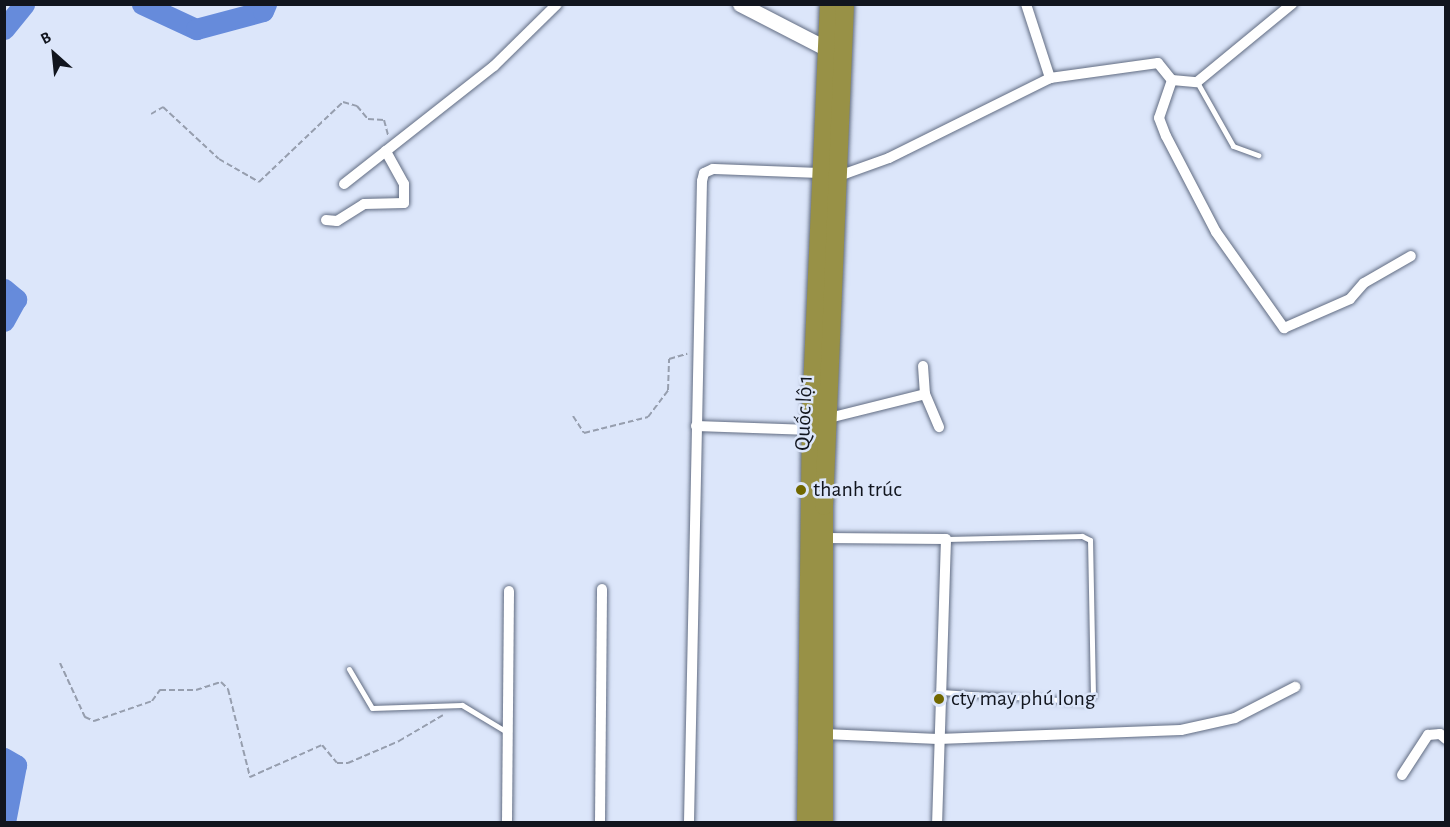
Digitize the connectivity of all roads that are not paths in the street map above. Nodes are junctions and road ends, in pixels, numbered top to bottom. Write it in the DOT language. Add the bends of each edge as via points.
graph roads {
  1 [pos="557,4"];
  2 [pos="740,4"];
  3 [pos="830,4"];
  4 [pos="845,4"];
  5 [pos="1026,4"];
  6 [pos="1292,4"];
  7 [pos="827,49"];
  8 [pos="1050,78"];
  9 [pos="1172,80"];
  10 [pos="1197,82"];
  11 [pos="386,151"];
  12 [pos="1258,155"];
  13 [pos="828,175"];
  14 [pos="344,184"];
  15 [pos="326,219"];
  16 [pos="1411,256"];
  17 [pos="923,366"];
  18 [pos="925,394"];
  19 [pos="829,418"];
  20 [pos="696,426"];
  21 [pos="939,427"];
  22 [pos="811,430"];
  23 [pos="824,538"];
  24 [pos="946,539"];
  25 [pos="602,589"];
  26 [pos="509,591"];
  27 [pos="349,669"];
  28 [pos="1295,687"];
  29 [pos="941,692"];
  30 [pos="507,732"];
  31 [pos="824,734"];
  32 [pos="938,739"];
  33 [pos="1446,739"];
  34 [pos="1402,775"];
  35 [pos="507,822"];
  36 [pos="600,822"];
  37 [pos="689,822"];
  38 [pos="806,822"];
  39 [pos="824,822"];
  40 [pos="937,822"];
  1 -- 11 [label="street" via="494,66"];
  2 -- 7 [label="street"];
  3 -- 7 [label="highway, Quốc lộ 1"];
  4 -- 13 [label="highway, Quốc lộ 1"];
  5 -- 8 [label="street"];
  6 -- 10 [label="street"];
  7 -- 13 [label="highway, Quốc lộ 1"];
  8 -- 9 [label="street" via="1158,63"];
  8 -- 13 [label="street" via="889,158"];
  9 -- 10 [label="street"];
  9 -- 16 [label="street" via="1159,118 1166,136 1216,232 1284,328 1350,299 1364,283"];
  10 -- 12 [label="lane" via="1233,146"];
  11 -- 14 [label="street"];
  11 -- 15 [label="street" via="404,184 404,203 364,204 337,221"];
  13 -- 19 [label="highway, Quốc lộ 1"];
  13 -- 20 [label="street" via="713,169 705,173"];
  13 -- 22 [label="highway, Quốc lộ 1"];
  17 -- 18 [label="street"];
  18 -- 19 [label="street"];
  18 -- 21 [label="street"];
  19 -- 23 [label="highway, Quốc lộ 1"];
  20 -- 22 [label="street"];
  20 -- 37 [label="street"];
  22 -- 38 [label="highway, Quốc lộ 1"];
  23 -- 24 [label="street"];
  23 -- 31 [label="highway, Quốc lộ 1"];
  24 -- 29 [label="street"];
  24 -- 29 [label="lane" via="1082,536 1090,540 1092,695 1086,702"];
  25 -- 36 [label="street"];
  26 -- 30 [label="street"];
  27 -- 30 [label="lane" via="372,708 462,705"];
  28 -- 32 [label="street" via="1235,718 1201,728"];
  29 -- 32 [label="street"];
  30 -- 35 [label="street"];
  31 -- 32 [label="street"];
  31 -- 39 [label="highway, Quốc lộ 1"];
  32 -- 40 [label="street"];
  33 -- 34 [label="street" via="1440,734 1428,735"];
}
